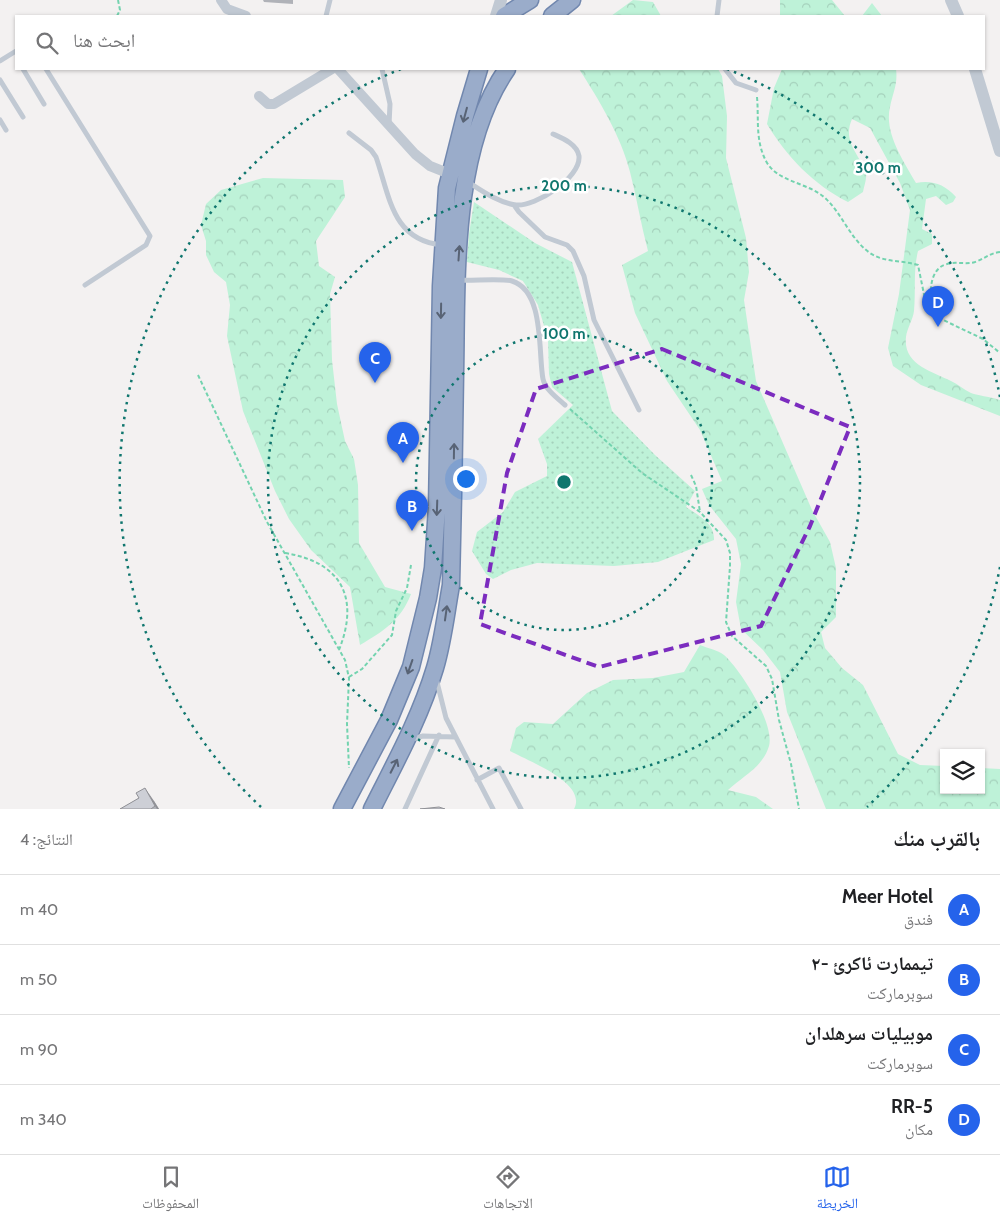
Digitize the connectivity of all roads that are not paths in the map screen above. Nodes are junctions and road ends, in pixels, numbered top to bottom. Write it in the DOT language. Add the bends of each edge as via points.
graph roads {
  1 [pos="221,0"];
  2 [pos="330,0"];
  3 [pos="530,0"];
  4 [pos="572,0"];
  5 [pos="719,0"];
  6 [pos="509,9"];
  7 [pos="243,15"];
  8 [pos="326,15"];
  9 [pos="498,15"];
  10 [pos="553,15"];
  11 [pos="717,15"];
  12 [pos="15,54"];
  13 [pos="0,61"];
  14 [pos="24,70"];
  15 [pos="47,70"];
  16 [pos="330,70"];
  17 [pos="339,70"];
  18 [pos="382,70"];
  19 [pos="479,70"];
  20 [pos="498,70"];
  21 [pos="506,70"];
  22 [pos="726,70"];
  23 [pos="975,70"];
  24 [pos="0,80"];
  25 [pos="495,88"];
  26 [pos="756,90"];
  27 [pos="259,96"];
  28 [pos="44,104"];
  29 [pos="23,117"];
  30 [pos="0,120"];
  31 [pos="389,126"];
  32 [pos="6,130"];
  33 [pos="349,133"];
  34 [pos="553,134"];
  35 [pos="1000,151"];
  36 [pos="458,177"];
  37 [pos="514,205"];
  38 [pos="443,245"];
  39 [pos="458,280"];
  40 [pos="85,284"];
  41 [pos="565,405"];
  42 [pos="639,410"];
  43 [pos="436,666"];
  44 [pos="439,735"];
  45 [pos="455,737"];
  46 [pos="407,740"];
  47 [pos="477,780"];
  48 [pos="342,809"];
  49 [pos="372,809"];
  50 [pos="405,809"];
  51 [pos="492,809"];
  52 [pos="521,809"];
  1 -- 7 [label="street" via="227,10"];
  2 -- 8 [label="lane"];
  3 -- 6 [label="highway"];
  4 -- 10 [label="highway"];
  5 -- 11 [label="lane"];
  6 -- 9 [label="street"];
  12 -- 13 [label="lane"];
  14 -- 28 [label="lane"];
  15 -- 40 [label="lane" via="150,236 146,245"];
  16 -- 27 [label="street" via="274,104 268,104"];
  17 -- 31 [label="street"];
  18 -- 31 [label="lane" via="390,104"];
  19 -- 36 [label="highway, one-way"];
  20 -- 25 [label="street"];
  21 -- 25 [label="highway"];
  22 -- 26 [label="lane" via="736,83"];
  23 -- 35 [label="street"];
  24 -- 29 [label="lane"];
  25 -- 36 [label="highway"];
  30 -- 32 [label="lane"];
  31 -- 36 [label="street" via="430,166"];
  33 -- 38 [label="lane" via="376,157 395,212 407,232 427,244"];
  34 -- 37 [label="lane" via="568,141 579,155 572,173 558,188 543,197 532,203"];
  36 -- 37 [label="lane"];
  36 -- 38 [label="highway"];
  39 -- 36 [label="highway, one-way"];
  37 -- 42 [label="lane" via="545,237 574,251 584,276 594,320"];
  38 -- 48 [label="highway, one-way" via="434,568 411,667 389,720"];
  39 -- 41 [label="lane" via="507,280 518,284 536,313 543,379"];
  43 -- 39 [label="highway, one-way" via="450,585"];
  43 -- 45 [label="lane" via="440,700"];
  43 -- 46 [label="highway"];
  44 -- 45 [label="lane"];
  44 -- 46 [label="lane"];
  44 -- 50 [label="lane"];
  45 -- 47 [label="lane"];
  49 -- 46 [label="highway, one-way"];
  47 -- 51 [label="lane"];
  47 -- 52 [label="lane" via="499,768"];
}
